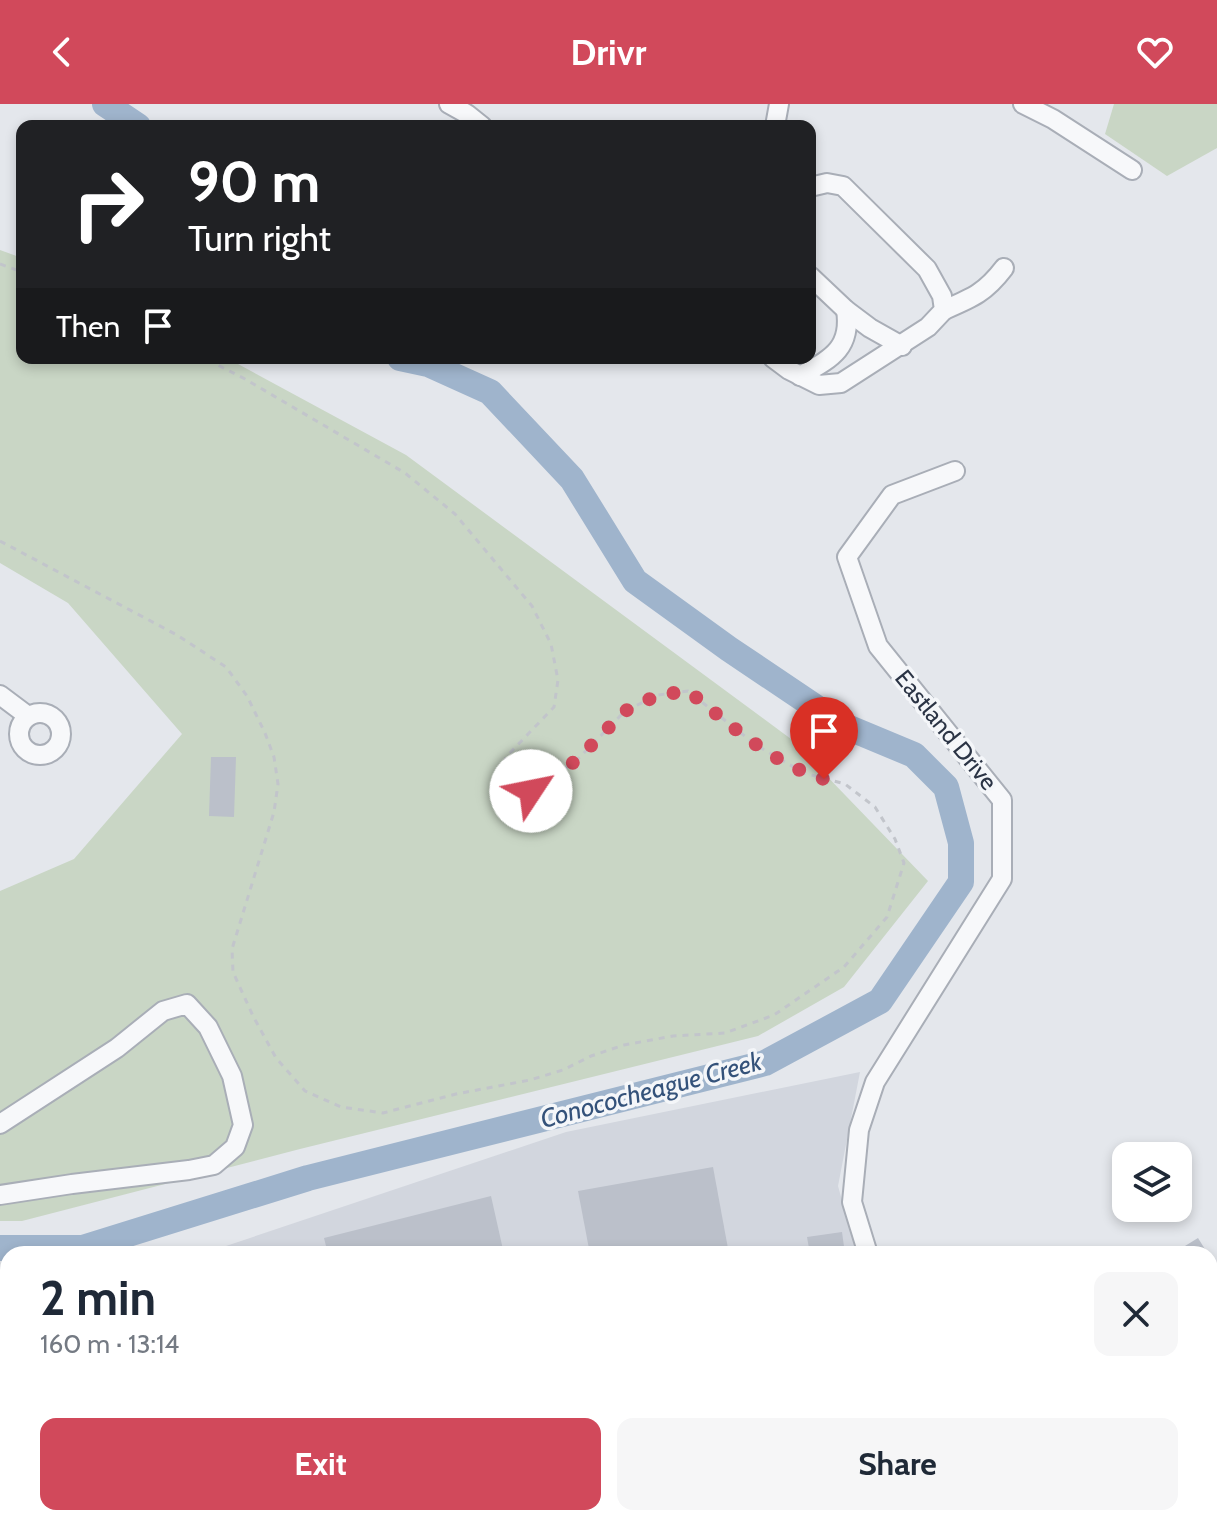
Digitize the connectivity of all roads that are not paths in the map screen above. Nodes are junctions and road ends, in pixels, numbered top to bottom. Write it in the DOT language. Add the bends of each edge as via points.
graph roads {
  1 [pos="449,104"];
  2 [pos="1023,104"];
  3 [pos="474,120"];
  4 [pos="1132,170"];
  5 [pos="816,186"];
  6 [pos="1004,268"];
  7 [pos="816,282"];
  8 [pos="846,310"];
  9 [pos="944,310"];
  10 [pos="902,346"];
  11 [pos="782,364"];
  12 [pos="800,376"];
  13 [pos="955,471"];
  14 [pos="0,695"];
  15 [pos="28,716"];
  16 [pos="0,1124"];
  17 [pos="0,1195"];
  18 [pos="866,1246"];
  1 -- 3 [label="street"];
  2 -- 4 [label="street"];
  5 -- 9 [label="street" via="843,186 927,269"];
  6 -- 9 [label="street" via="989,287"];
  7 -- 8 [label="street"];
  8 -- 10 [label="street"];
  8 -- 12 [label="street" via="849,328 841,346 829,360"];
  9 -- 10 [label="street"];
  10 -- 12 [label="street" via="841,383 819,385"];
  11 -- 12 [label="street"];
  13 -- 18 [label="street, Eastland Drive" via="892,495 847,557 878,646 1002,800 1002,879 875,1082 859,1130 852,1202"];
  14 -- 15 [label="street"];
  16 -- 17 [label="street" via="117,1048 163,1011 187,1004 208,1027 232,1076 243,1125 235,1147 214,1165"];
}
